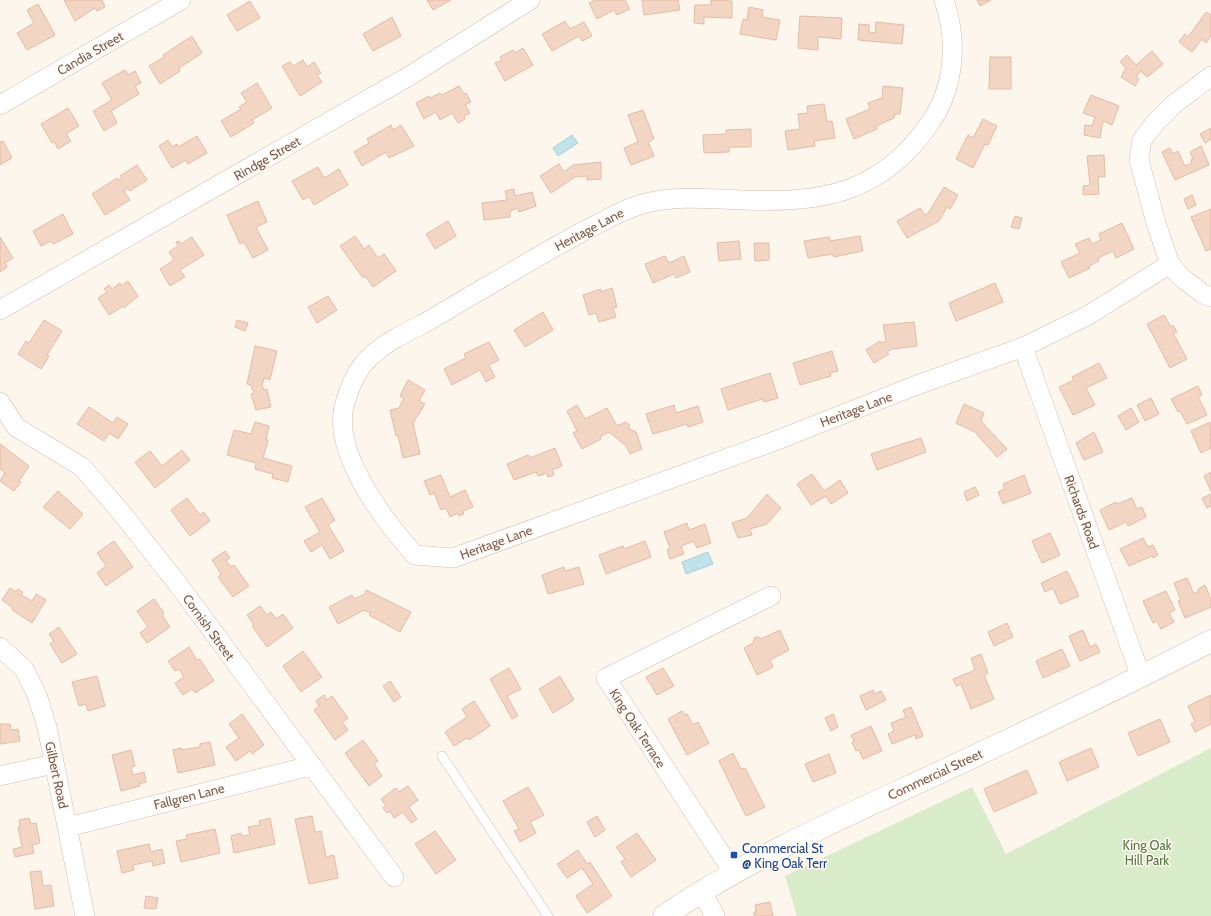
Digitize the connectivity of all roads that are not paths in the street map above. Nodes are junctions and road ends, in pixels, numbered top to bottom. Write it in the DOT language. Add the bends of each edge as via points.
graph roads {
  1 [pos="180,0"];
  2 [pos="530,0"];
  3 [pos="944,0"];
  4 [pos="1211,76"];
  5 [pos="0,105"];
  6 [pos="1170,264"];
  7 [pos="1211,296"];
  8 [pos="0,310"];
  9 [pos="1023,347"];
  10 [pos="0,402"];
  11 [pos="771,596"];
  12 [pos="1211,641"];
  13 [pos="0,646"];
  14 [pos="1141,677"];
  15 [pos="442,756"];
  16 [pos="53,764"];
  17 [pos="310,766"];
  18 [pos="0,776"];
  19 [pos="68,827"];
  20 [pos="733,872"];
  21 [pos="394,877"];
  22 [pos="701,890"];
  23 [pos="85,916"];
  24 [pos="548,916"];
  25 [pos="664,916"];
  26 [pos="716,916"];
  1 -- 5 [label="street, Candia Street"];
  2 -- 8 [label="street, Rindge Street" via="411,75"];
  3 -- 9 [label="street, Heritage Lane" via="953,42 949,80 936,114 924,132 896,163 841,193 820,198 760,201 682,198 645,203 623,210 393,339 368,358 352,382 342,414 345,441 364,488 396,534 415,555 453,558"];
  4 -- 6 [label="street" via="1173,105 1142,140 1139,160"];
  6 -- 7 [label="street" via="1181,277 1203,294"];
  6 -- 9 [label="street, Heritage Lane" via="1087,316"];
  9 -- 14 [label="street, Richards Road"];
  10 -- 17 [label="street, Cornish Street" via="16,427 82,467 120,510 177,582"];
  11 -- 20 [label="street, King Oak Terrace" via="606,678"];
  12 -- 14 [label="main road, Commercial Street"];
  13 -- 16 [label="street, Gilbert Road" via="24,669 37,695 47,727"];
  14 -- 20 [label="main road, Commercial Street"];
  15 -- 24 [label="lane"];
  16 -- 18 [label="street"];
  16 -- 19 [label="street, Gilbert Road"];
  17 -- 19 [label="street, Fallgren Lane"];
  17 -- 21 [label="street, Cornish Street"];
  19 -- 23 [label="street, Gilbert Road"];
  20 -- 22 [label="main road, Commercial Street"];
  22 -- 25 [label="main road, Commercial Street"];
  22 -- 26 [label="street"];
}
